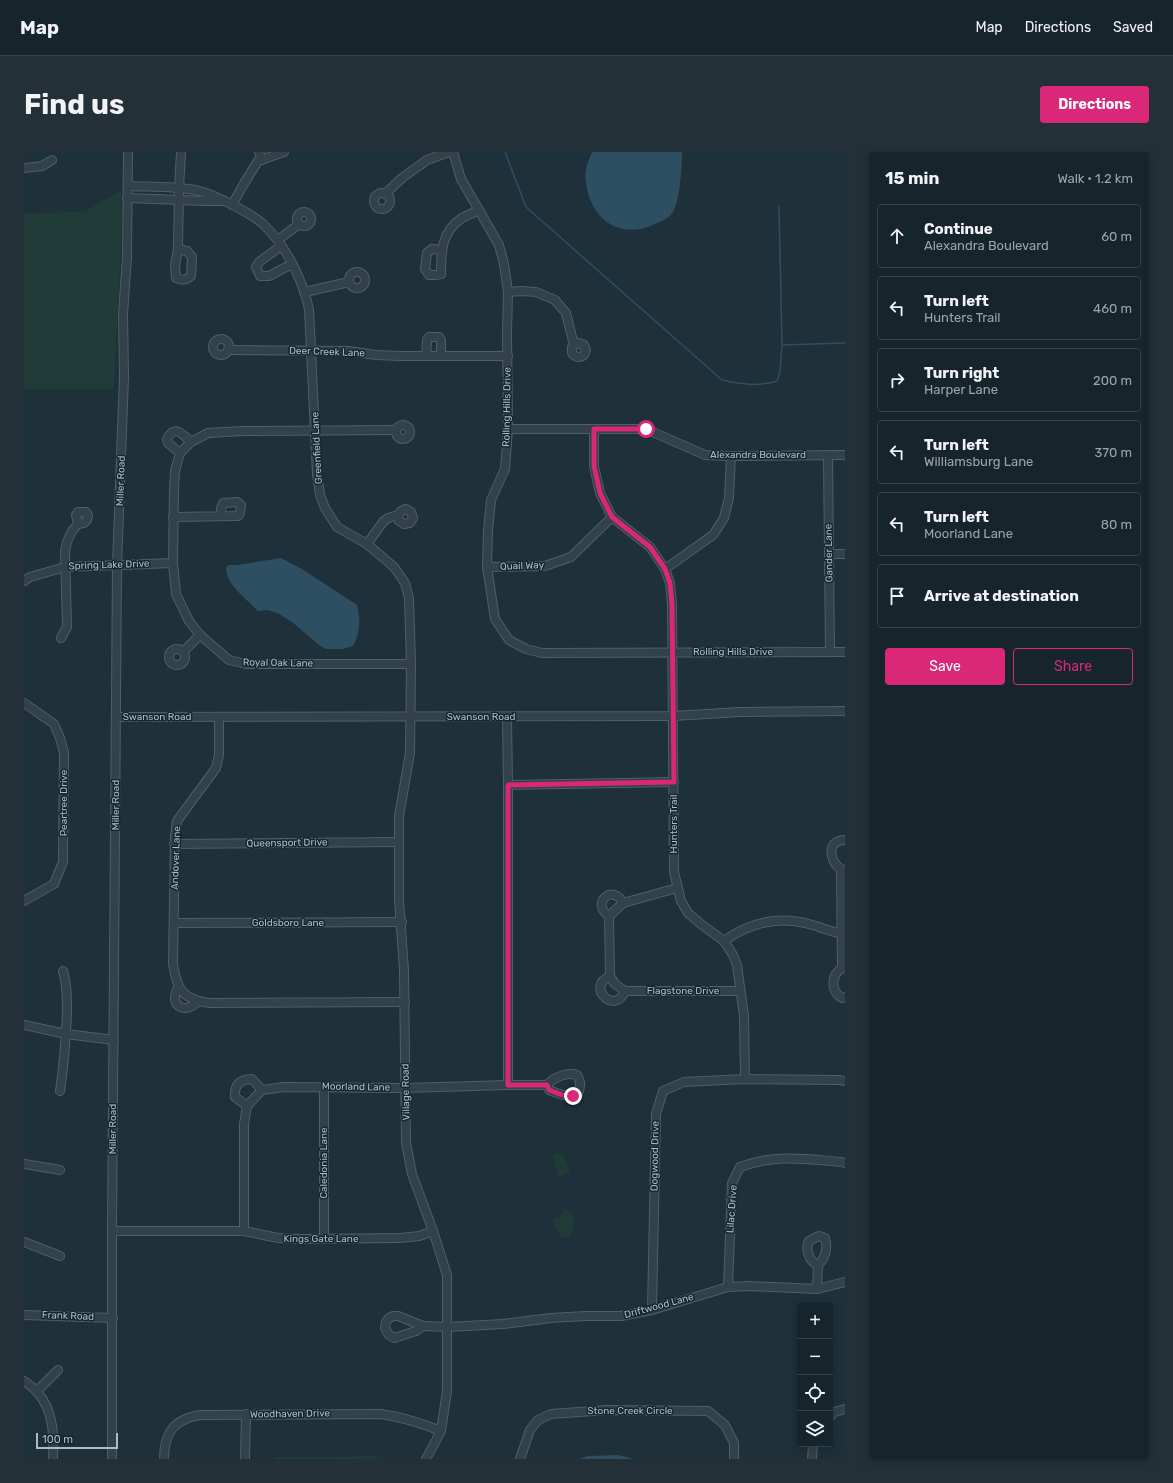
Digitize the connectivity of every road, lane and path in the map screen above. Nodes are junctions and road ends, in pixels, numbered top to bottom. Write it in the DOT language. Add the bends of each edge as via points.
graph roads {
  1 [pos="128,152"];
  2 [pos="181,152"];
  3 [pos="284,152"];
  4 [pos="449,152"];
  5 [pos="453,152"];
  6 [pos="260,156"];
  7 [pos="52,160"];
  8 [pos="24,168"];
  9 [pos="128,186"];
  10 [pos="179,188"];
  11 [pos="385,194"];
  12 [pos="127,198"];
  13 [pos="178,200"];
  14 [pos="224,201"];
  15 [pos="232,205"];
  16 [pos="479,210"];
  17 [pos="299,224"];
  18 [pos="279,243"];
  19 [pos="178,249"];
  20 [pos="442,250"];
  21 [pos="292,264"];
  22 [pos="349,282"];
  23 [pos="305,292"];
  24 [pos="508,292"];
  25 [pos="574,345"];
  26 [pos="228,350"];
  27 [pos="311,351"];
  28 [pos="426,356"];
  29 [pos="441,356"];
  30 [pos="508,356"];
  31 [pos="508,429"];
  32 [pos="594,429"];
  33 [pos="396,430"];
  34 [pos="315,431"];
  35 [pos="190,442"];
  36 [pos="180,454"];
  37 [pos="828,455"];
  38 [pos="845,455"];
  39 [pos="731,456"];
  40 [pos="222,516"];
  41 [pos="398,516"];
  42 [pos="174,517"];
  43 [pos="612,517"];
  44 [pos="78,524"];
  45 [pos="367,544"];
  46 [pos="829,554"];
  47 [pos="845,554"];
  48 [pos="173,563"];
  49 [pos="117,565"];
  50 [pos="487,566"];
  51 [pos="65,567"];
  52 [pos="665,569"];
  53 [pos="24,570"];
  54 [pos="27,579"];
  55 [pos="200,635"];
  56 [pos="61,638"];
  57 [pos="183,652"];
  58 [pos="673,652"];
  59 [pos="830,652"];
  60 [pos="845,652"];
  61 [pos="411,664"];
  62 [pos="24,703"];
  63 [pos="845,711"];
  64 [pos="410,716"];
  65 [pos="673,716"];
  66 [pos="219,717"];
  67 [pos="507,717"];
  68 [pos="116,718"];
  69 [pos="674,782"];
  70 [pos="508,785"];
  71 [pos="845,840"];
  72 [pos="399,842"];
  73 [pos="174,844"];
  74 [pos="843,868"];
  75 [pos="677,888"];
  76 [pos="24,901"];
  77 [pos="623,903"];
  78 [pos="609,916"];
  79 [pos="402,922"];
  80 [pos="174,924"];
  81 [pos="844,934"];
  82 [pos="724,941"];
  83 [pos="844,969"];
  84 [pos="63,971"];
  85 [pos="610,976"];
  86 [pos="179,987"];
  87 [pos="625,991"];
  88 [pos="740,991"];
  89 [pos="845,997"];
  90 [pos="198,1001"];
  91 [pos="405,1002"];
  92 [pos="24,1025"];
  93 [pos="66,1034"];
  94 [pos="114,1040"];
  95 [pos="745,1079"];
  96 [pos="845,1081"];
  97 [pos="508,1085"];
  98 [pos="547,1085"];
  99 [pos="324,1087"];
  100 [pos="406,1088"];
  101 [pos="262,1090"];
  102 [pos="60,1091"];
  103 [pos="247,1106"];
  104 [pos="845,1163"];
  105 [pos="24,1164"];
  106 [pos="60,1170"];
  107 [pos="112,1231"];
  108 [pos="244,1231"];
  109 [pos="433,1231"];
  110 [pos="324,1239"];
  111 [pos="24,1242"];
  112 [pos="60,1256"];
  113 [pos="818,1265"];
  114 [pos="845,1282"];
  115 [pos="728,1287"];
  116 [pos="817,1289"];
  117 [pos="652,1310"];
  118 [pos="24,1314"];
  119 [pos="113,1318"];
  120 [pos="423,1326"];
  121 [pos="447,1327"];
  122 [pos="58,1370"];
  123 [pos="24,1381"];
  124 [pos="37,1391"];
  125 [pos="845,1409"];
  126 [pos="833,1413"];
  127 [pos="246,1414"];
  128 [pos="441,1431"];
  129 [pos="813,1447"];
  130 [pos="54,1459"];
  131 [pos="112,1459"];
  132 [pos="164,1459"];
  133 [pos="245,1459"];
  134 [pos="426,1459"];
  135 [pos="520,1459"];
  136 [pos="734,1459"];
  137 [pos="812,1459"];
  1 -- 9 [label="street, Miller Road"];
  2 -- 10 [label="street"];
  3 -- 6 [label="street"];
  4 -- 11 [label="street" via="427,160"];
  5 -- 16 [label="street, Rolling Hills Drive" via="461,179"];
  6 -- 15 [label="street"];
  7 -- 8 [label="street" via="42,166"];
  9 -- 10 [label="street, Greenfield Lane"];
  9 -- 12 [label="street, Miller Road"];
  10 -- 13 [label="street"];
  10 -- 14 [label="street, Greenfield Lane" via="204,192"];
  12 -- 13 [label="street, Greenfield Lane"];
  12 -- 49 [label="street, Miller Road"];
  13 -- 14 [label="street, Greenfield Lane"];
  13 -- 19 [label="street"];
  14 -- 15 [label="street, Greenfield Lane"];
  15 -- 18 [label="street, Greenfield Lane" via="262,223"];
  16 -- 20 [label="street" via="462,218 448,232"];
  16 -- 24 [label="street, Rolling Hills Drive" via="499,245"];
  17 -- 18 [label="street"];
  18 -- 21 [label="street, Greenfield Lane"];
  18 -- 21 [label="street" via="256,267 260,276 269,276"];
  21 -- 23 [label="street, Greenfield Lane"];
  22 -- 23 [label="street"];
  23 -- 27 [label="street, Greenfield Lane" via="309,308"];
  24 -- 25 [label="street" via="536,292 555,300 566,313"];
  24 -- 30 [label="street, Rolling Hills Drive"];
  26 -- 27 [label="street, Deer Creek Lane"];
  27 -- 28 [label="street, Deer Creek Lane"];
  27 -- 34 [label="street, Greenfield Lane"];
  28 -- 29 [label="street, Deer Creek Lane"];
  28 -- 29 [label="street" via="429,337 439,337"];
  29 -- 30 [label="street, Deer Creek Lane"];
  30 -- 31 [label="street, Rolling Hills Drive"];
  31 -- 32 [label="street, Alexandra Boulevard"];
  31 -- 50 [label="street, Rolling Hills Drive" via="505,469 491,500"];
  32 -- 39 [label="street, Alexandra Boulevard" via="646,429 706,455"];
  32 -- 43 [label="street, Hunters Trail" via="594,466 600,493"];
  33 -- 34 [label="street, Royal Oak Lane"];
  34 -- 35 [label="street, Royal Oak Lane" via="208,433"];
  34 -- 45 [label="street, Greenfield Lane" via="317,474 325,508 337,527"];
  35 -- 36 [label="street, Royal Oak Lane"];
  35 -- 36 [label="street" via="175,430 170,433 168,443"];
  36 -- 42 [label="street, Royal Oak Lane" via="175,471"];
  37 -- 38 [label="street, Alexandra Boulevard"];
  37 -- 39 [label="street, Alexandra Boulevard"];
  37 -- 46 [label="street, Gander Lane"];
  39 -- 52 [label="street" via="729,498 724,518 713,536"];
  40 -- 42 [label="street"];
  41 -- 45 [label="street" via="383,522"];
  42 -- 48 [label="street, Royal Oak Lane"];
  43 -- 50 [label="street, Quail Way" via="571,557 545,566"];
  43 -- 52 [label="street, Hunters Trail" via="650,547"];
  44 -- 51 [label="street" via="67,542"];
  45 -- 61 [label="street, Greenfield Lane" via="394,567 405,583 409,598"];
  46 -- 47 [label="street"];
  46 -- 59 [label="street, Gander Lane"];
  48 -- 49 [label="street, Spring Lake Drive"];
  48 -- 55 [label="street, Royal Oak Lane" via="176,594 189,621"];
  49 -- 51 [label="street, Spring Lake Drive"];
  49 -- 68 [label="street, Miller Road"];
  50 -- 58 [label="street, Rolling Hills Drive" via="495,619 509,640 526,649 566,654"];
  51 -- 54 [label="street, Spring Lake Drive"];
  51 -- 56 [label="street" via="67,627"];
  52 -- 58 [label="street, Hunters Trail" via="670,583"];
  53 -- 54 [label="street"];
  55 -- 57 [label="street"];
  55 -- 61 [label="street, Royal Oak Lane" via="229,660 246,664"];
  58 -- 59 [label="street, Rolling Hills Drive"];
  58 -- 65 [label="street, Hunters Trail"];
  59 -- 60 [label="street, Rolling Hills Drive"];
  61 -- 64 [label="street, Greenfield Lane"];
  62 -- 76 [label="street, Peartree Drive" via="54,724 64,753 63,862 54,884"];
  63 -- 65 [label="street, Swanson Road" via="740,712"];
  64 -- 66 [label="street, Swanson Road"];
  64 -- 67 [label="street, Swanson Road"];
  64 -- 72 [label="street, Village Road" via="410,753 399,816"];
  65 -- 67 [label="street, Swanson Road"];
  65 -- 69 [label="street, Hunters Trail"];
  66 -- 68 [label="street, Swanson Road"];
  66 -- 73 [label="street, Andover Lane" via="219,755 216,768 177,821"];
  67 -- 70 [label="street"];
  68 -- 94 [label="street, Miller Road"];
  69 -- 70 [label="street"];
  69 -- 75 [label="street, Hunters Trail" via="674,872"];
  70 -- 97 [label="street"];
  71 -- 74 [label="street" via="839,840 832,846 837,867"];
  72 -- 73 [label="street, Queensport Drive"];
  72 -- 79 [label="street, Village Road" via="399,900"];
  73 -- 80 [label="street, Andover Lane"];
  74 -- 81 [label="street"];
  75 -- 77 [label="street"];
  75 -- 82 [label="street, Hunters Trail" via="688,913"];
  77 -- 78 [label="street"];
  77 -- 78 [label="street" via="620,897 614,894 603,899 601,906"];
  78 -- 85 [label="street"];
  79 -- 80 [label="street, Goldsboro Lane"];
  79 -- 91 [label="street, Village Road"];
  80 -- 86 [label="street, Andover Lane" via="173,964"];
  81 -- 82 [label="street" via="807,924 774,921 754,925"];
  81 -- 83 [label="street"];
  82 -- 88 [label="street, Hunters Trail" via="737,965"];
  83 -- 89 [label="street" via="838,971 833,984 834,991 842,998"];
  84 -- 93 [label="street" via="67,983"];
  85 -- 87 [label="street" via="615,984"];
  85 -- 87 [label="street" via="605,978 600,988 604,997 614,1001 623,996"];
  86 -- 90 [label="street, Andover Lane"];
  86 -- 90 [label="street, Andover Lane" via="174,1000 179,1006 186,1009 193,1007"];
  87 -- 88 [label="street, Flagstone Drive"];
  88 -- 95 [label="street, Hunters Trail" via="744,1016"];
  90 -- 91 [label="street, Andover Lane"];
  91 -- 100 [label="street, Village Road"];
  92 -- 93 [label="street"];
  93 -- 94 [label="street"];
  93 -- 102 [label="street"];
  94 -- 107 [label="street, Miller Road"];
  95 -- 96 [label="street, Dogwood Drive"];
  95 -- 117 [label="street, Dogwood Drive" via="684,1082 663,1091 656,1114"];
  97 -- 98 [label="street, Moorland Lane"];
  97 -- 100 [label="street, Moorland Lane"];
  99 -- 100 [label="street, Moorland Lane"];
  99 -- 101 [label="street, Moorland Lane"];
  99 -- 110 [label="street, Caledonia Lane"];
  100 -- 109 [label="street, Village Road" via="408,1160"];
  101 -- 103 [label="street"];
  101 -- 103 [label="street" via="252,1079 244,1079 238,1083 234,1090 235,1097"];
  103 -- 108 [label="street" via="244,1124"];
  104 -- 115 [label="street, Lilac Drive" via="782,1157 752,1162 740,1167 732,1184"];
  105 -- 106 [label="street"];
  107 -- 108 [label="street, Kings Gate Lane"];
  107 -- 119 [label="street, Miller Road"];
  108 -- 110 [label="street, Kings Gate Lane" via="278,1238"];
  109 -- 110 [label="street, Kings Gate Lane" via="401,1238"];
  109 -- 121 [label="street, Village Road" via="446,1275"];
  111 -- 112 [label="street"];
  113 -- 116 [label="street"];
  114 -- 116 [label="street, Driftwood Lane"];
  115 -- 116 [label="street, Driftwood Lane"];
  115 -- 117 [label="street, Driftwood Lane"];
  117 -- 121 [label="street, Driftwood Lane" via="621,1316 551,1318"];
  118 -- 119 [label="street, Frank Road"];
  119 -- 131 [label="street, Miller Road"];
  120 -- 121 [label="street, Driftwood Lane"];
  121 -- 128 [label="street, Village Road" via="447,1391"];
  122 -- 124 [label="street"];
  123 -- 124 [label="street"];
  124 -- 130 [label="street" via="52,1422"];
  125 -- 126 [label="street"];
  127 -- 128 [label="street, Woodhaven Drive" via="380,1414 396,1416"];
  127 -- 132 [label="street, Woodhaven Drive" via="190,1416 168,1434"];
  127 -- 133 [label="street"];
  128 -- 134 [label="street, Village Road"];
  129 -- 137 [label="street"];
  135 -- 136 [label="street, Stone Creek Circle" via="530,1430 538,1420 551,1414 607,1410 708,1412 725,1425 734,1443"];
}
